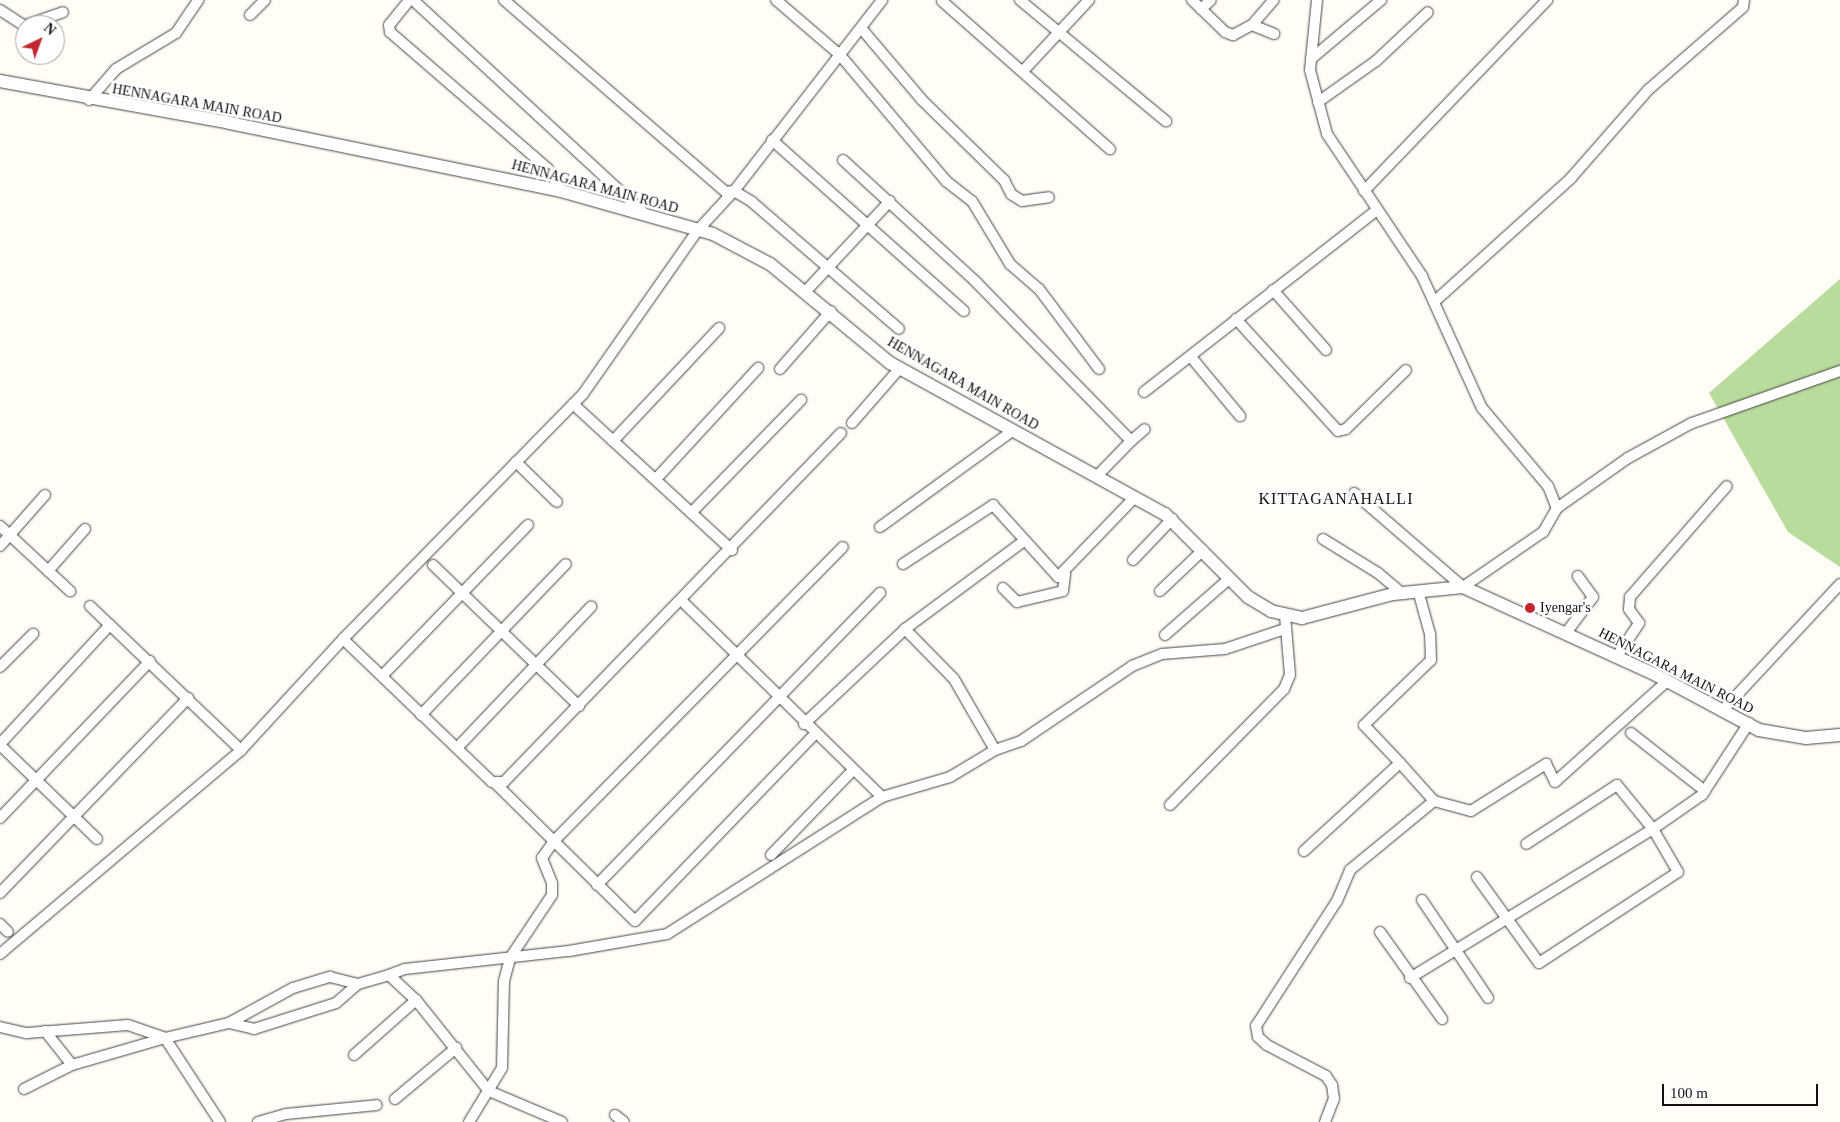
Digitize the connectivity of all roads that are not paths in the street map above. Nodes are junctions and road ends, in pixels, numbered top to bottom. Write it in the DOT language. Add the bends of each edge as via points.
graph roads {
  1 [pos="198,0"];
  2 [pos="265,0"];
  3 [pos="504,0"];
  4 [pos="776,0"];
  5 [pos="882,0"];
  6 [pos="1020,0"];
  7 [pos="1089,0"];
  8 [pos="1192,0"];
  9 [pos="1211,0"];
  10 [pos="1274,0"];
  11 [pos="1317,0"];
  12 [pos="1381,0"];
  13 [pos="1547,0"];
  14 [pos="1744,0"];
  15 [pos="410,1"];
  16 [pos="942,1"];
  17 [pos="1201,9"];
  18 [pos="0,10"];
  19 [pos="63,12"];
  20 [pos="1428,12"];
  21 [pos="54,15"];
  22 [pos="250,15"];
  23 [pos="15,19"];
  24 [pos="1252,25"];
  25 [pos="861,28"];
  26 [pos="1057,34"];
  27 [pos="1274,34"];
  28 [pos="840,55"];
  29 [pos="1311,60"];
  30 [pos="1023,71"];
  31 [pos="0,82"];
  32 [pos="89,100"];
  33 [pos="1318,102"];
  34 [pos="1166,121"];
  35 [pos="772,140"];
  36 [pos="1110,149"];
  37 [pos="843,160"];
  38 [pos="561,191"];
  39 [pos="734,191"];
  40 [pos="1364,191"];
  41 [pos="1048,197"];
  42 [pos="890,200"];
  43 [pos="1377,210"];
  44 [pos="646,215"];
  45 [pos="867,225"];
  46 [pos="698,230"];
  47 [pos="829,265"];
  48 [pos="1273,290"];
  49 [pos="806,291"];
  50 [pos="1434,302"];
  51 [pos="831,311"];
  52 [pos="964,311"];
  53 [pos="1236,319"];
  54 [pos="719,328"];
  55 [pos="899,329"];
  56 [pos="1326,350"];
  57 [pos="1191,356"];
  58 [pos="758,368"];
  59 [pos="780,368"];
  60 [pos="900,368"];
  61 [pos="1100,369"];
  62 [pos="1406,370"];
  63 [pos="1840,371"];
  64 [pos="1144,392"];
  65 [pos="801,400"];
  66 [pos="573,404"];
  67 [pos="1240,416"];
  68 [pos="852,423"];
  69 [pos="1145,429"];
  70 [pos="1012,430"];
  71 [pos="841,433"];
  72 [pos="613,441"];
  73 [pos="1131,441"];
  74 [pos="516,462"];
  75 [pos="1097,476"];
  76 [pos="656,479"];
  77 [pos="1728,486"];
  78 [pos="1354,493"];
  79 [pos="45,495"];
  80 [pos="1134,498"];
  81 [pos="557,502"];
  82 [pos="1557,508"];
  83 [pos="692,513"];
  84 [pos="1172,520"];
  85 [pos="528,525"];
  86 [pos="0,526"];
  87 [pos="880,527"];
  88 [pos="85,528"];
  89 [pos="10,535"];
  90 [pos="1323,539"];
  91 [pos="1024,541"];
  92 [pos="0,546"];
  93 [pos="844,547"];
  94 [pos="732,550"];
  95 [pos="1203,550"];
  96 [pos="1133,560"];
  97 [pos="566,564"];
  98 [pos="903,564"];
  99 [pos="433,565"];
  100 [pos="48,571"];
  101 [pos="1065,574"];
  102 [pos="1578,576"];
  103 [pos="1230,578"];
  104 [pos="1840,584"];
  105 [pos="1462,587"];
  106 [pos="1003,588"];
  107 [pos="70,591"];
  108 [pos="1160,591"];
  109 [pos="462,593"];
  110 [pos="880,593"];
  111 [pos="1403,594"];
  112 [pos="1419,594"];
  113 [pos="683,602"];
  114 [pos="90,606"];
  115 [pos="591,607"];
  116 [pos="1285,616"];
  117 [pos="110,625"];
  118 [pos="905,629"];
  119 [pos="1285,629"];
  120 [pos="502,631"];
  121 [pos="1566,633"];
  122 [pos="33,634"];
  123 [pos="1165,635"];
  124 [pos="343,639"];
  125 [pos="737,656"];
  126 [pos="1617,656"];
  127 [pos="150,661"];
  128 [pos="537,664"];
  129 [pos="0,667"];
  130 [pos="382,676"];
  131 [pos="1667,681"];
  132 [pos="779,697"];
  133 [pos="188,698"];
  134 [pos="579,706"];
  135 [pos="1723,710"];
  136 [pos="421,715"];
  137 [pos="804,724"];
  138 [pos="1749,724"];
  139 [pos="1631,733"];
  140 [pos="815,734"];
  141 [pos="1840,735"];
  142 [pos="0,745"];
  143 [pos="457,748"];
  144 [pos="241,750"];
  145 [pos="994,750"];
  146 [pos="1400,762"];
  147 [pos="853,770"];
  148 [pos="35,781"];
  149 [pos="496,784"];
  150 [pos="1705,791"];
  151 [pos="882,797"];
  152 [pos="1434,801"];
  153 [pos="1170,805"];
  154 [pos="0,818"];
  155 [pos="73,818"];
  156 [pos="1653,829"];
  157 [pos="97,839"];
  158 [pos="554,841"];
  159 [pos="1526,844"];
  160 [pos="1304,851"];
  161 [pos="771,855"];
  162 [pos="1478,877"];
  163 [pos="597,885"];
  164 [pos="0,893"];
  165 [pos="1422,900"];
  166 [pos="1506,918"];
  167 [pos="0,924"];
  168 [pos="8,932"];
  169 [pos="1380,932"];
  170 [pos="1456,948"];
  171 [pos="0,954"];
  172 [pos="510,958"];
  173 [pos="389,975"];
  174 [pos="1410,978"];
  175 [pos="358,984"];
  176 [pos="1488,998"];
  177 [pos="416,1000"];
  178 [pos="1442,1020"];
  179 [pos="230,1023"];
  180 [pos="0,1027"];
  181 [pos="45,1030"];
  182 [pos="165,1038"];
  183 [pos="456,1048"];
  184 [pos="354,1055"];
  185 [pos="72,1064"];
  186 [pos="24,1089"];
  187 [pos="489,1091"];
  188 [pos="395,1099"];
  189 [pos="377,1105"];
  190 [pos="615,1115"];
  191 [pos="220,1122"];
  192 [pos="258,1122"];
  193 [pos="469,1122"];
  194 [pos="562,1122"];
  195 [pos="624,1122"];
  196 [pos="1325,1122"];
  1 -- 32 [label="street" via="176,33 116,69"];
  2 -- 22 [label="street"];
  3 -- 39 [label="street" via="726,192"];
  4 -- 28 [label="street"];
  5 -- 25 [label="street"];
  6 -- 26 [label="street"];
  7 -- 26 [label="street"];
  8 -- 17 [label="street"];
  9 -- 17 [label="street"];
  10 -- 24 [label="street"];
  11 -- 29 [label="street"];
  12 -- 29 [label="street"];
  13 -- 40 [label="street"];
  14 -- 50 [label="street" via="1743,6 1648,90 1571,178"];
  15 -- 38 [label="street" via="389,25 390,32 548,169"];
  15 -- 44 [label="street"];
  16 -- 30 [label="street"];
  17 -- 24 [label="street" via="1224,32 1242,33"];
  18 -- 23 [label="street"];
  19 -- 21 [label="street"];
  20 -- 33 [label="street" via="1376,61"];
  24 -- 27 [label="street"];
  25 -- 28 [label="street"];
  25 -- 41 [label="street" via="922,100 1004,180 1010,194 1022,201"];
  26 -- 30 [label="street"];
  26 -- 34 [label="street"];
  28 -- 35 [label="street"];
  28 -- 61 [label="street" via="946,181 972,201 1006,258 1039,289"];
  29 -- 33 [label="street"];
  30 -- 36 [label="street"];
  31 -- 32 [label="street, HENNAGARA MAIN ROAD"];
  32 -- 38 [label="street, HENNAGARA MAIN ROAD" via="230,123"];
  33 -- 40 [label="street" via="1327,134"];
  35 -- 39 [label="street"];
  35 -- 45 [label="street"];
  37 -- 42 [label="street"];
  38 -- 44 [label="street, HENNAGARA MAIN ROAD"];
  39 -- 46 [label="street"];
  39 -- 47 [label="street"];
  40 -- 43 [label="street"];
  42 -- 45 [label="street"];
  42 -- 73 [label="street"];
  43 -- 48 [label="street"];
  43 -- 50 [label="street" via="1422,276"];
  44 -- 46 [label="street, HENNAGARA MAIN ROAD"];
  45 -- 47 [label="street"];
  45 -- 52 [label="street"];
  46 -- 49 [label="street, HENNAGARA MAIN ROAD" via="770,264"];
  46 -- 66 [label="street"];
  47 -- 49 [label="street"];
  47 -- 55 [label="street"];
  48 -- 53 [label="street"];
  48 -- 56 [label="street"];
  49 -- 51 [label="street, HENNAGARA MAIN ROAD"];
  50 -- 82 [label="street" via="1482,408 1548,486"];
  51 -- 59 [label="street"];
  51 -- 60 [label="street, HENNAGARA MAIN ROAD" via="862,341"];
  53 -- 57 [label="street"];
  53 -- 62 [label="street" via="1338,431 1346,429"];
  54 -- 72 [label="street"];
  57 -- 64 [label="street"];
  57 -- 67 [label="street"];
  58 -- 76 [label="street"];
  60 -- 68 [label="street"];
  60 -- 70 [label="street, HENNAGARA MAIN ROAD"];
  63 -- 82 [label="street" via="1692,423 1628,458"];
  65 -- 83 [label="street"];
  66 -- 72 [label="street"];
  66 -- 74 [label="street"];
  69 -- 73 [label="street"];
  70 -- 75 [label="street, HENNAGARA MAIN ROAD"];
  70 -- 87 [label="street"];
  71 -- 94 [label="street"];
  72 -- 76 [label="street"];
  73 -- 75 [label="street"];
  74 -- 81 [label="street"];
  74 -- 124 [label="street"];
  75 -- 80 [label="street, HENNAGARA MAIN ROAD"];
  76 -- 83 [label="street"];
  77 -- 126 [label="street" via="1630,596 1629,609 1639,623"];
  78 -- 105 [label="street"];
  79 -- 89 [label="street"];
  80 -- 84 [label="street, HENNAGARA MAIN ROAD"];
  80 -- 101 [label="street"];
  82 -- 105 [label="street" via="1543,532"];
  83 -- 94 [label="street"];
  84 -- 95 [label="street, HENNAGARA MAIN ROAD"];
  84 -- 96 [label="street"];
  85 -- 109 [label="street"];
  86 -- 89 [label="street"];
  88 -- 100 [label="street"];
  89 -- 92 [label="street"];
  89 -- 100 [label="street"];
  90 -- 111 [label="street" via="1378,573"];
  91 -- 98 [label="street" via="996,507 988,506"];
  91 -- 101 [label="street" via="1058,577"];
  91 -- 118 [label="street"];
  93 -- 125 [label="street"];
  94 -- 113 [label="street"];
  95 -- 103 [label="street, HENNAGARA MAIN ROAD"];
  95 -- 108 [label="street"];
  97 -- 120 [label="street"];
  99 -- 109 [label="street"];
  100 -- 107 [label="street"];
  101 -- 106 [label="street" via="1063,591 1017,602"];
  102 -- 121 [label="street" via="1593,597"];
  103 -- 116 [label="street, HENNAGARA MAIN ROAD" via="1248,597"];
  103 -- 123 [label="street"];
  104 -- 135 [label="street"];
  105 -- 112 [label="street, HENNAGARA MAIN ROAD"];
  105 -- 121 [label="street, HENNAGARA MAIN ROAD"];
  109 -- 120 [label="street"];
  109 -- 130 [label="street"];
  110 -- 132 [label="street"];
  111 -- 112 [label="street, HENNAGARA MAIN ROAD"];
  111 -- 116 [label="street, HENNAGARA MAIN ROAD" via="1302,618"];
  112 -- 146 [label="street" via="1430,634 1430,660 1364,725"];
  113 -- 125 [label="street"];
  113 -- 134 [label="street"];
  114 -- 117 [label="street"];
  115 -- 128 [label="street"];
  116 -- 119 [label="street"];
  117 -- 127 [label="street"];
  117 -- 142 [label="street"];
  118 -- 137 [label="street"];
  118 -- 145 [label="street" via="954,679"];
  119 -- 145 [label="street" via="1225,649 1162,654 1132,666 1021,740"];
  119 -- 153 [label="street" via="1290,675 1284,689"];
  120 -- 128 [label="street"];
  120 -- 136 [label="street"];
  121 -- 126 [label="street, HENNAGARA MAIN ROAD"];
  122 -- 129 [label="street"];
  124 -- 130 [label="street"];
  124 -- 144 [label="street"];
  125 -- 132 [label="street"];
  125 -- 158 [label="street"];
  126 -- 131 [label="street, HENNAGARA MAIN ROAD"];
  127 -- 133 [label="street"];
  127 -- 148 [label="street"];
  128 -- 134 [label="street"];
  128 -- 143 [label="street"];
  130 -- 136 [label="street"];
  131 -- 135 [label="street, HENNAGARA MAIN ROAD"];
  131 -- 152 [label="street" via="1555,782 1546,764 1471,811"];
  132 -- 137 [label="street"];
  132 -- 163 [label="street"];
  133 -- 144 [label="street"];
  133 -- 155 [label="street"];
  134 -- 149 [label="street" via="504,782"];
  135 -- 138 [label="street, HENNAGARA MAIN ROAD"];
  136 -- 143 [label="street"];
  137 -- 140 [label="street"];
  138 -- 141 [label="street, HENNAGARA MAIN ROAD" via="1759,730 1806,738"];
  138 -- 150 [label="street"];
  139 -- 150 [label="street"];
  140 -- 147 [label="street"];
  140 -- 163 [label="street" via="636,921"];
  142 -- 148 [label="street"];
  143 -- 149 [label="street"];
  144 -- 171 [label="street"];
  145 -- 151 [label="street" via="950,777"];
  146 -- 152 [label="street"];
  146 -- 160 [label="street"];
  147 -- 151 [label="street"];
  147 -- 161 [label="street"];
  148 -- 154 [label="street"];
  148 -- 155 [label="street"];
  149 -- 158 [label="street"];
  150 -- 156 [label="street"];
  151 -- 172 [label="street" via="667,934"];
  152 -- 196 [label="street" via="1350,870 1337,901 1256,1026 1258,1037 1267,1045 1326,1076 1332,1085 1334,1099"];
  155 -- 157 [label="street"];
  155 -- 164 [label="street"];
  156 -- 159 [label="street" via="1617,785"];
  156 -- 166 [label="street"];
  156 -- 166 [label="street" via="1678,872 1550,959 1539,963"];
  158 -- 163 [label="street"];
  158 -- 172 [label="street" via="542,858 552,883 552,896"];
  162 -- 166 [label="street"];
  165 -- 170 [label="street"];
  166 -- 170 [label="street"];
  167 -- 168 [label="street"];
  169 -- 174 [label="street"];
  170 -- 174 [label="street"];
  170 -- 176 [label="street"];
  172 -- 173 [label="street" via="405,969"];
  172 -- 187 [label="street" via="504,981 502,1068"];
  173 -- 175 [label="street"];
  173 -- 177 [label="street"];
  174 -- 178 [label="street"];
  175 -- 179 [label="street" via="336,1003 254,1029"];
  175 -- 179 [label="street" via="338,976 293,988"];
  177 -- 183 [label="street"];
  177 -- 184 [label="street"];
  179 -- 182 [label="street"];
  180 -- 181 [label="street" via="27,1032"];
  181 -- 182 [label="street" via="128,1025"];
  181 -- 185 [label="street"];
  182 -- 185 [label="street"];
  182 -- 191 [label="street"];
  183 -- 187 [label="street"];
  183 -- 188 [label="street"];
  185 -- 186 [label="street"];
  187 -- 193 [label="street"];
  187 -- 194 [label="street"];
  189 -- 192 [label="street" via="286,1114"];
  190 -- 195 [label="street"];
}
